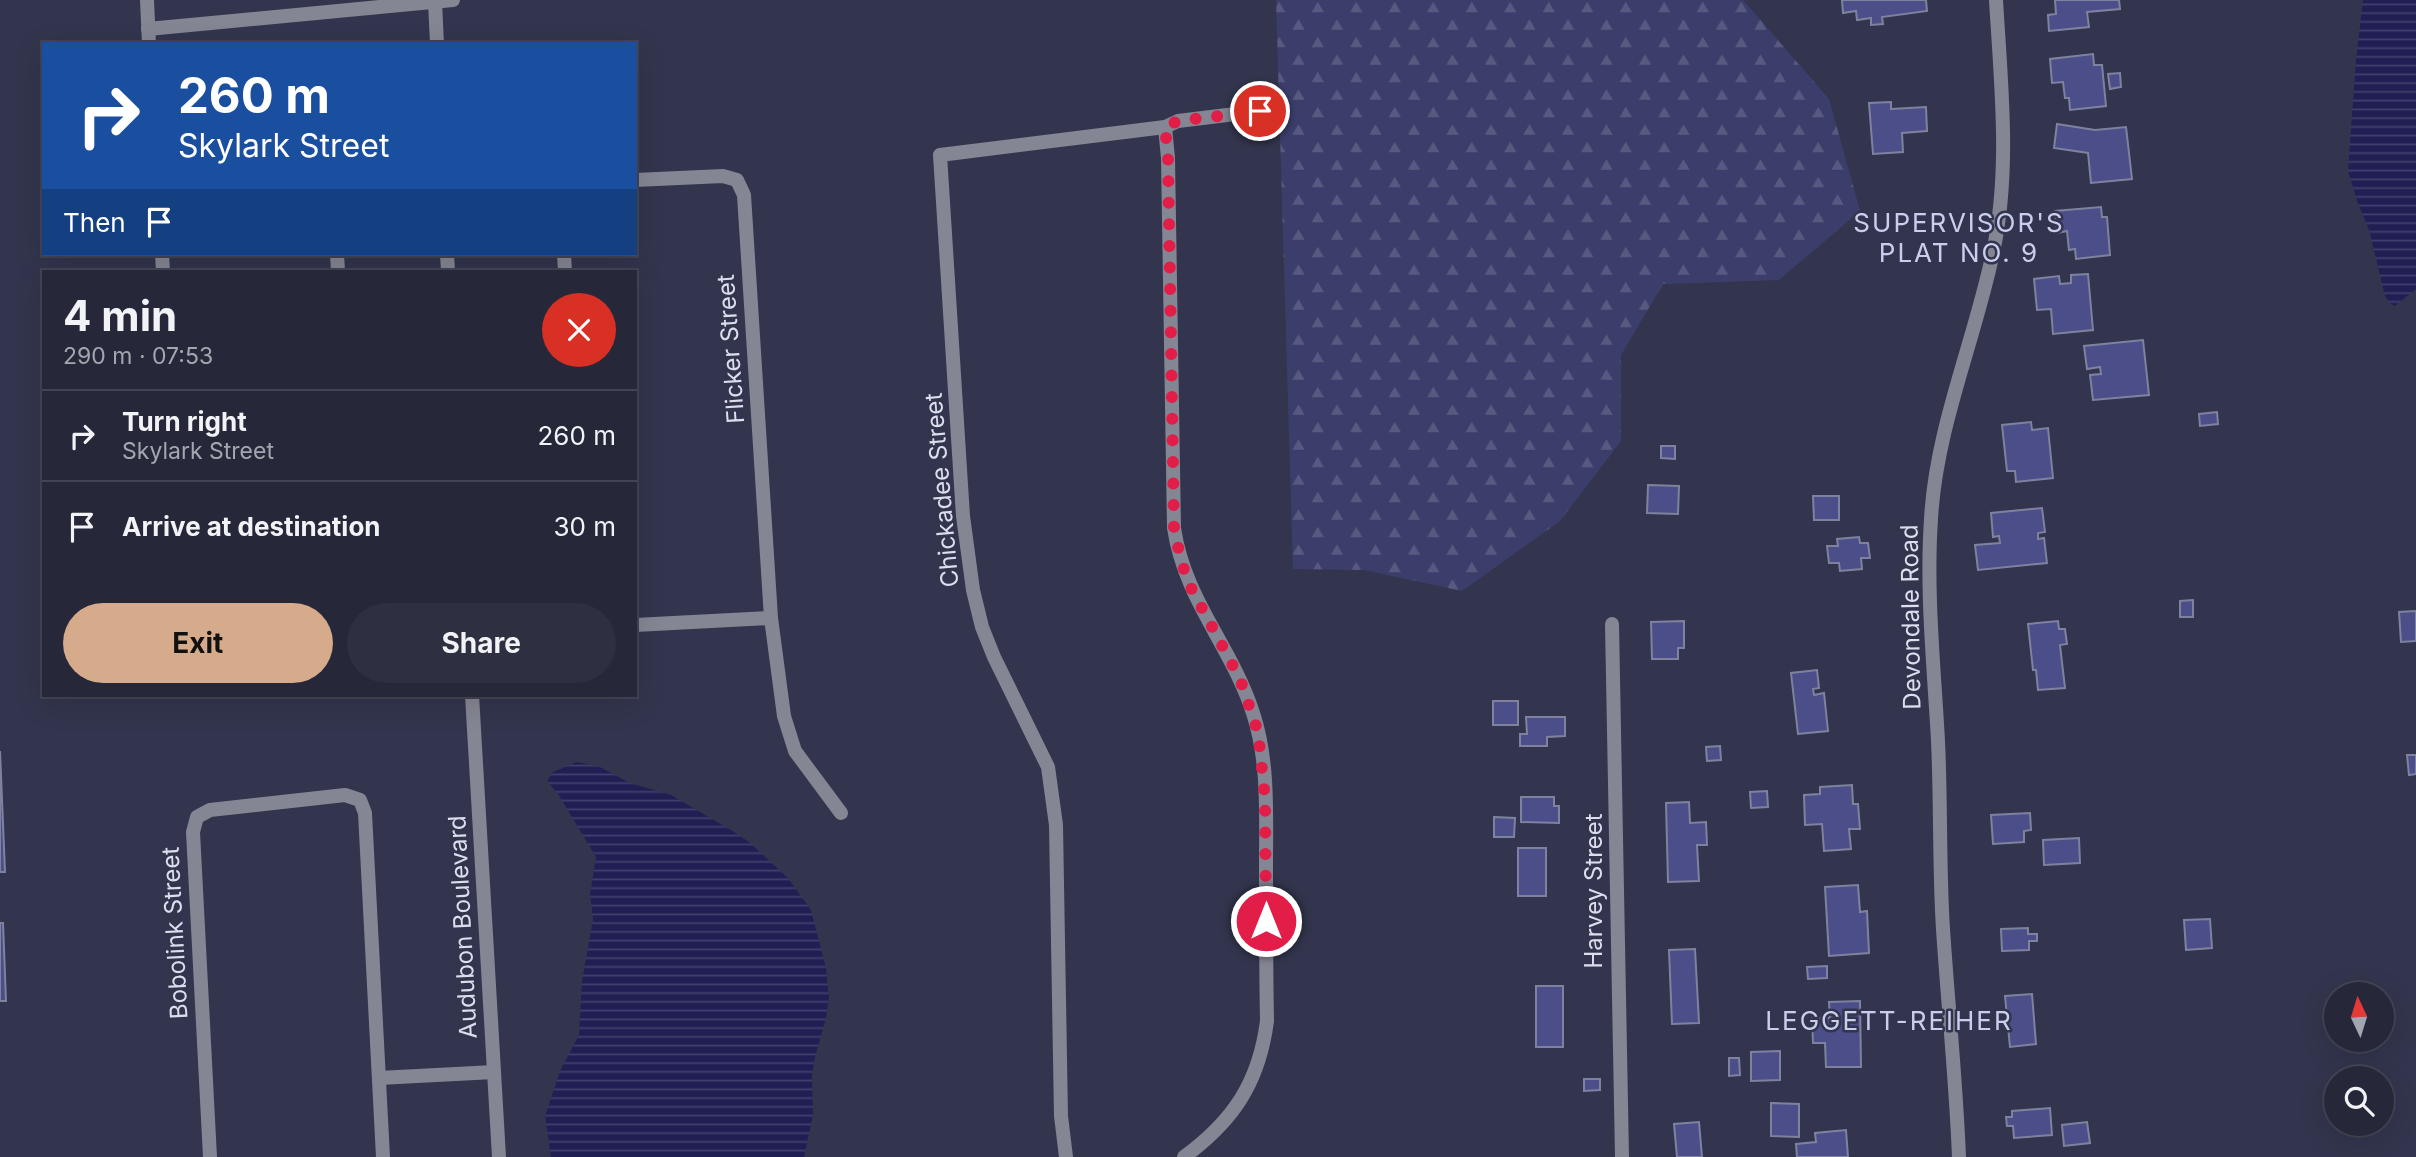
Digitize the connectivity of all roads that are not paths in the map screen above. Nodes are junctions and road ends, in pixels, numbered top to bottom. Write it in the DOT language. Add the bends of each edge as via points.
graph roads {
  1 [pos="147,0"];
  2 [pos="453,0"];
  3 [pos="1996,0"];
  4 [pos="435,2"];
  5 [pos="334,6"];
  6 [pos="149,36"];
  7 [pos="437,42"];
  8 [pos="1260,111"];
  9 [pos="1165,127"];
  10 [pos="637,180"];
  11 [pos="771,618"];
  12 [pos="1612,624"];
  13 [pos="637,625"];
  14 [pos="472,697"];
  15 [pos="841,813"];
  16 [pos="494,1072"];
  17 [pos="379,1078"];
  18 [pos="1190,1155"];
  19 [pos="210,1157"];
  20 [pos="383,1157"];
  21 [pos="499,1157"];
  22 [pos="1066,1157"];
  23 [pos="1622,1157"];
  24 [pos="1959,1157"];
  1 -- 6 [label="street"];
  2 -- 4 [label="street"];
  3 -- 24 [label="street, Devondale Road" via="2000,210 1993,255 1942,442 1928,558 1943,928"];
  4 -- 5 [label="street"];
  4 -- 7 [label="street"];
  5 -- 6 [label="street"];
  8 -- 9 [label="street" via="1178,121"];
  9 -- 18 [label="street" via="1172,501 1177,545 1201,611 1226,650 1253,713 1265,798 1265,1041 1237,1107"];
  9 -- 22 [label="street, Chickadee Street" via="940,155 963,516 973,590 982,627 1042,750 1054,794 1061,1116"];
  10 -- 11 [label="street, Flicker Street" via="723,176 737,180 744,195"];
  11 -- 13 [label="street"];
  11 -- 15 [label="street, Flicker Street" via="790,738"];
  12 -- 23 [label="street, Harvey Street"];
  14 -- 16 [label="street, Audubon Boulevard"];
  16 -- 17 [label="street"];
  16 -- 21 [label="street, Audubon Boulevard"];
  17 -- 19 [label="street, Bobolink Street" via="365,813 360,800 345,795 211,810 197,817 192,832"];
  17 -- 20 [label="street, Bobolink Street"];
}
